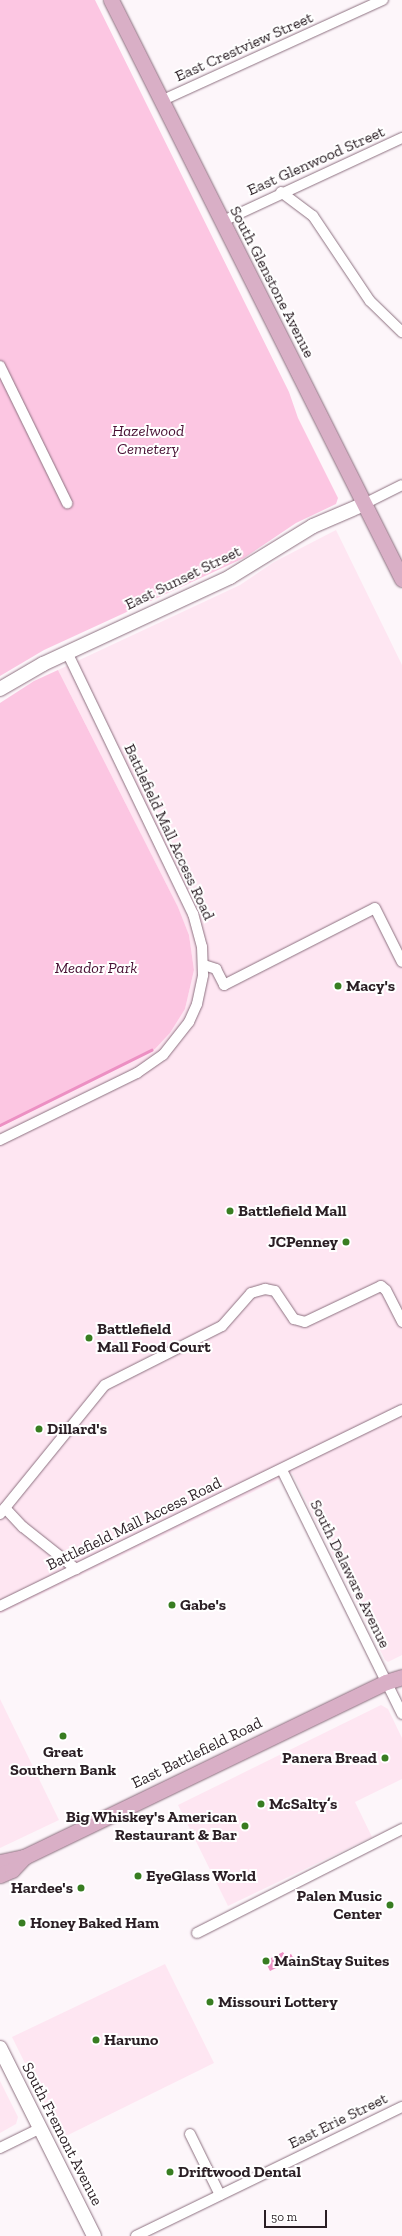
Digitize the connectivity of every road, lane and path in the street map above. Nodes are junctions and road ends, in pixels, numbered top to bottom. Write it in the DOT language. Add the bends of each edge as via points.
graph roads {
  1 [pos="111,0"];
  2 [pos="383,0"];
  3 [pos="161,101"];
  4 [pos="402,138"];
  5 [pos="280,192"];
  6 [pos="221,222"];
  7 [pos="402,332"];
  8 [pos="0,366"];
  9 [pos="402,485"];
  10 [pos="66,503"];
  11 [pos="364,504"];
  12 [pos="402,579"];
  13 [pos="66,652"];
  14 [pos="0,689"];
  15 [pos="402,962"];
  16 [pos="204,966"];
  17 [pos="0,1140"];
  18 [pos="402,1322"];
  19 [pos="402,1410"];
  20 [pos="282,1470"];
  21 [pos="2,1511"];
  22 [pos="76,1569"];
  23 [pos="0,1606"];
  24 [pos="402,1668"];
  25 [pos="402,1677"];
  26 [pos="386,1682"];
  27 [pos="402,1714"];
  28 [pos="402,1829"];
  29 [pos="24,1857"];
  30 [pos="0,1862"];
  31 [pos="0,1876"];
  32 [pos="197,1932"];
  33 [pos="0,2048"];
  34 [pos="402,2107"];
  35 [pos="41,2128"];
  36 [pos="190,2134"];
  37 [pos="0,2148"];
  38 [pos="220,2195"];
  39 [pos="94,2236"];
  40 [pos="136,2236"];
  1 -- 3 [label="main road, South Glenstone Avenue"];
  2 -- 3 [label="street, East Crestview Street"];
  3 -- 6 [label="main road, South Glenstone Avenue"];
  4 -- 5 [label="street, East Glenwood Street"];
  5 -- 6 [label="street, East Glenwood Street"];
  5 -- 7 [label="street" via="313,216 370,301"];
  6 -- 11 [label="main road, South Glenstone Avenue"];
  8 -- 10 [label="street"];
  9 -- 11 [label="street, East Sunset Street"];
  11 -- 12 [label="main road, South Glenstone Avenue"];
  11 -- 13 [label="main road, East Sunset Street" via="313,526 230,578"];
  13 -- 14 [label="main road, East Sunset Street"];
  13 -- 16 [label="street, Battlefield Mall Access Road" via="187,901 200,937"];
  15 -- 16 [label="street" via="375,908 224,985 216,969"];
  16 -- 17 [label="street, Battlefield Mall Access Road" via="200,995 189,1022 163,1055 137,1073"];
  18 -- 21 [label="street" via="386,1290 381,1286 305,1322 294,1319 275,1291 266,1289 251,1294 222,1326 105,1385"];
  19 -- 20 [label="street, Battlefield Mall Access Road"];
  20 -- 22 [label="street, Battlefield Mall Access Road"];
  20 -- 26 [label="street, South Delaware Avenue"];
  21 -- 22 [label="street"];
  22 -- 23 [label="street, Battlefield Mall Access Road"];
  24 -- 26 [label="main road, East Battlefield Road"];
  25 -- 26 [label="main road, East Battlefield Road"];
  26 -- 27 [label="street, South Delaware Avenue"];
  26 -- 29 [label="main road, East Battlefield Road"];
  28 -- 32 [label="street"];
  29 -- 30 [label="main road, East Battlefield Road"];
  29 -- 31 [label="main road, East Battlefield Road" via="12,1870"];
  33 -- 35 [label="main road, South Fremont Avenue"];
  34 -- 38 [label="street, East Erie Street"];
  35 -- 37 [label="street"];
  35 -- 39 [label="main road, South Fremont Avenue"];
  36 -- 38 [label="street"];
  38 -- 40 [label="street, East Erie Street"];
}
